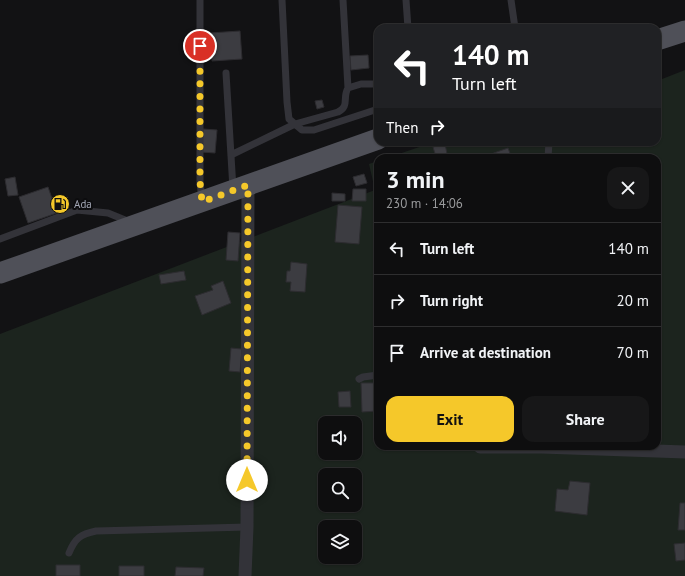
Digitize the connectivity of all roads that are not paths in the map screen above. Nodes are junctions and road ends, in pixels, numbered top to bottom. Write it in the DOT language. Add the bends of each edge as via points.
graph roads {
  1 [pos="200,0"];
  2 [pos="282,0"];
  3 [pos="343,0"];
  4 [pos="406,0"];
  5 [pos="511,0"];
  6 [pos="408,24"];
  7 [pos="514,24"];
  8 [pos="685,31"];
  9 [pos="661,39"];
  10 [pos="226,73"];
  11 [pos="374,84"];
  12 [pos="348,88"];
  13 [pos="374,110"];
  14 [pos="295,124"];
  15 [pos="374,140"];
  16 [pos="231,155"];
  17 [pos="241,188"];
  18 [pos="202,202"];
  19 [pos="136,225"];
  20 [pos="0,239"];
  21 [pos="0,273"];
  22 [pos="374,376"];
  23 [pos="359,379"];
  24 [pos="628,450"];
  25 [pos="685,452"];
  26 [pos="247,527"];
  27 [pos="69,553"];
  28 [pos="245,576"];
  1 -- 18 [label="lane"];
  2 -- 14 [label="lane" via="287,102 289,119"];
  3 -- 12 [label="lane"];
  4 -- 6 [label="lane"];
  5 -- 7 [label="lane"];
  8 -- 9 [label="main road"];
  10 -- 16 [label="lane"];
  11 -- 12 [label="lane"];
  12 -- 14 [label="lane" via="343,109"];
  13 -- 14 [label="lane" via="314,130 302,130"];
  14 -- 16 [label="lane"];
  15 -- 17 [label="main road"];
  16 -- 17 [label="lane"];
  17 -- 18 [label="main road"];
  17 -- 26 [label="street"];
  18 -- 19 [label="main road"];
  19 -- 20 [label="lane" via="108,212 77,210"];
  19 -- 21 [label="main road"];
  22 -- 23 [label="lane"];
  24 -- 25 [label="street"];
  26 -- 27 [label="lane" via="96,531 78,538"];
  26 -- 28 [label="street"];
}
